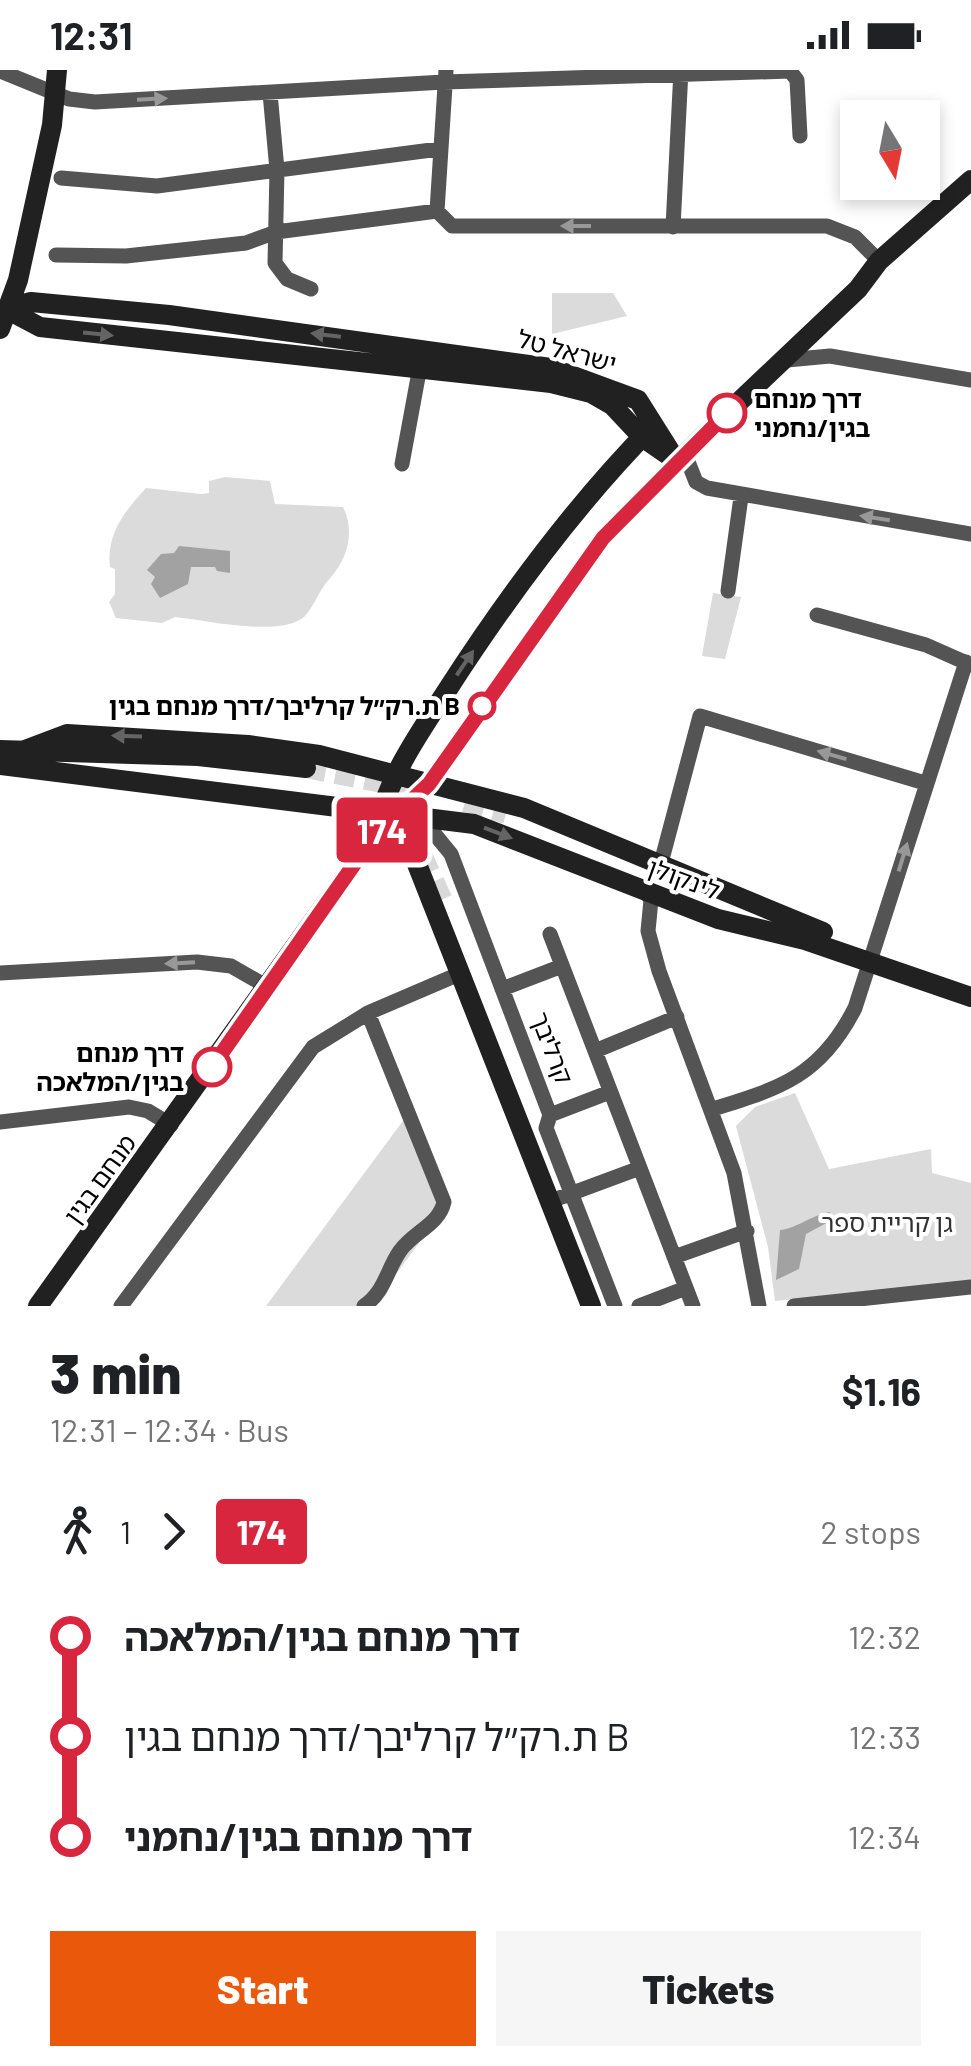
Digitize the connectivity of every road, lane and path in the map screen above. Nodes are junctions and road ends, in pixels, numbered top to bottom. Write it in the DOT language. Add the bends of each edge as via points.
graph roads {
  1 [pos="0,70"];
  2 [pos="58,70"];
  3 [pos="679,72"];
  4 [pos="445,76"];
  5 [pos="270,93"];
  6 [pos="56,94"];
  7 [pos="800,136"];
  8 [pos="439,150"];
  9 [pos="276,170"];
  10 [pos="61,178"];
  11 [pos="971,180"];
  12 [pos="437,211"];
  13 [pos="674,227"];
  14 [pos="276,232"];
  15 [pos="56,255"];
  16 [pos="879,261"];
  17 [pos="9,279"];
  18 [pos="311,289"];
  19 [pos="31,302"];
  20 [pos="2,314"];
  21 [pos="421,356"];
  22 [pos="775,366"];
  23 [pos="971,380"];
  24 [pos="649,430"];
  25 [pos="681,458"];
  26 [pos="402,464"];
  27 [pos="741,496"];
  28 [pos="971,534"];
  29 [pos="591,554"];
  30 [pos="538,561"];
  31 [pos="728,592"];
  32 [pos="817,616"];
  33 [pos="968,663"];
  34 [pos="0,750"];
  35 [pos="22,751"];
  36 [pos="182,756"];
  37 [pos="0,764"];
  38 [pos="306,768"];
  39 [pos="58,769"];
  40 [pos="395,776"];
  41 [pos="926,783"];
  42 [pos="429,784"];
  43 [pos="506,814"];
  44 [pos="399,815"];
  45 [pos="661,863"];
  46 [pos="646,892"];
  47 [pos="445,904"];
  48 [pos="680,905"];
  49 [pos="803,925"];
  50 [pos="550,934"];
  51 [pos="655,956"];
  52 [pos="872,957"];
  53 [pos="562,966"];
  54 [pos="0,973"];
  55 [pos="459,974"];
  56 [pos="971,984"];
  57 [pos="502,989"];
  58 [pos="264,994"];
  59 [pos="971,997"];
  60 [pos="368,1013"];
  61 [pos="678,1018"];
  62 [pos="595,1052"];
  63 [pos="610,1092"];
  64 [pos="713,1109"];
  65 [pos="550,1114"];
  66 [pos="0,1122"];
  67 [pos="171,1125"];
  68 [pos="640,1168"];
  69 [pos="541,1176"];
  70 [pos="561,1198"];
  71 [pos="747,1231"];
  72 [pos="674,1258"];
  73 [pos="971,1286"];
  74 [pos="686,1288"];
  75 [pos="904,1299"];
  76 [pos="38,1306"];
  77 [pos="122,1306"];
  78 [pos="364,1306"];
  79 [pos="591,1306"];
  80 [pos="614,1306"];
  81 [pos="640,1306"];
  82 [pos="692,1306"];
  83 [pos="759,1306"];
  84 [pos="794,1306"];
  1 -- 6 [label="street"];
  2 -- 6 [label="street"];
  3 -- 4 [label="street"];
  3 -- 7 [label="street" via="790,71 797,80"];
  3 -- 13 [label="street"];
  4 -- 5 [label="street"];
  4 -- 8 [label="street"];
  6 -- 5 [label="street, one-way" via="95,102"];
  5 -- 9 [label="street"];
  6 -- 17 [label="street"];
  8 -- 9 [label="street"];
  8 -- 12 [label="street"];
  9 -- 10 [label="street" via="157,186"];
  9 -- 14 [label="street"];
  11 -- 16 [label="street, מנחם בגין"];
  13 -- 12 [label="street, one-way" via="452,226"];
  12 -- 14 [label="street"];
  13 -- 16 [label="street" via="836,228"];
  14 -- 15 [label="street" via="246,243 126,256"];
  14 -- 18 [label="street" via="279,272"];
  16 -- 22 [label="street, מנחם בגין"];
  17 -- 19 [label="street"];
  17 -- 20 [label="street"];
  19 -- 20 [label="street, ישראל טל"];
  21 -- 19 [label="street, ישראל טל, one-way"];
  20 -- 21 [label="street, ישראל טל, one-way" via="40,327"];
  21 -- 24 [label="street, ישראל טל" via="577,389"];
  21 -- 26 [label="street"];
  22 -- 23 [label="street" via="816,354"];
  22 -- 25 [label="street, מנחם בגין"];
  24 -- 25 [label="street, ישראל טל"];
  24 -- 30 [label="street, מנחם בגין"];
  25 -- 27 [label="street" via="696,482"];
  25 -- 29 [label="street, מנחם בגין"];
  28 -- 27 [label="street, one-way"];
  27 -- 31 [label="street"];
  29 -- 30 [label="street"];
  29 -- 42 [label="street, מנחם בגין"];
  40 -- 30 [label="street, מנחם בגין, one-way"];
  32 -- 33 [label="street" via="911,640"];
  33 -- 41 [label="street"];
  34 -- 35 [label="street"];
  35 -- 36 [label="street"];
  40 -- 35 [label="street, לינקולן, one-way" via="300,750 156,738 67,734"];
  36 -- 38 [label="street"];
  36 -- 39 [label="street"];
  37 -- 39 [label="street"];
  39 -- 44 [label="street, לינקולן" via="116,782"];
  40 -- 42 [label="street, לינקולן"];
  40 -- 44 [label="street, מנחם בגין"];
  41 -- 45 [label="street, one-way" via="700,716"];
  52 -- 41 [label="street, one-way"];
  42 -- 44 [label="street, מנחם בגין"];
  42 -- 45 [label="street, לינקולן" via="524,808"];
  43 -- 49 [label="street"];
  44 -- 46 [label="street, לינקולן, one-way" via="474,824"];
  44 -- 55 [label="street, קרליבך"];
  44 -- 57 [label="street, קרליבך" via="450,854"];
  44 -- 58 [label="street, מנחם בגין" via="374,836"];
  45 -- 49 [label="street, לינקולן"];
  46 -- 48 [label="street, לינקולן"];
  46 -- 51 [label="street"];
  47 -- 69 [label="street, קרליבך" via="530,1124"];
  48 -- 51 [label="street" via="662,914"];
  48 -- 52 [label="street, לינקולן"];
  49 -- 52 [label="street, לינקולן"];
  50 -- 53 [label="street"];
  51 -- 61 [label="street"];
  52 -- 56 [label="street, לינקולן"];
  52 -- 59 [label="street, לינקולן"];
  52 -- 64 [label="street" via="839,1040 814,1068"];
  53 -- 57 [label="street"];
  53 -- 62 [label="street"];
  58 -- 54 [label="street, one-way" via="260,982 222,964"];
  55 -- 60 [label="street"];
  55 -- 69 [label="street, קרליבך"];
  57 -- 65 [label="street, קרליבך"];
  58 -- 67 [label="street, מנחם בגין"];
  60 -- 77 [label="street" via="313,1047"];
  60 -- 78 [label="street" via="444,1202 434,1221 397,1254 384,1284"];
  61 -- 62 [label="street"];
  61 -- 64 [label="street"];
  62 -- 63 [label="street"];
  63 -- 65 [label="street"];
  63 -- 68 [label="street"];
  64 -- 71 [label="street"];
  65 -- 70 [label="street, קרליבך" via="544,1124"];
  66 -- 67 [label="street" via="128,1107"];
  67 -- 76 [label="street, מנחם בגין"];
  68 -- 70 [label="street"];
  68 -- 72 [label="street"];
  69 -- 70 [label="street, קרליבך"];
  70 -- 79 [label="street, קרליבך"];
  70 -- 80 [label="street, קרליבך"];
  71 -- 72 [label="street"];
  71 -- 83 [label="street"];
  72 -- 74 [label="street"];
  73 -- 75 [label="street"];
  74 -- 81 [label="street"];
  74 -- 82 [label="street"];
  75 -- 84 [label="street"];
}
